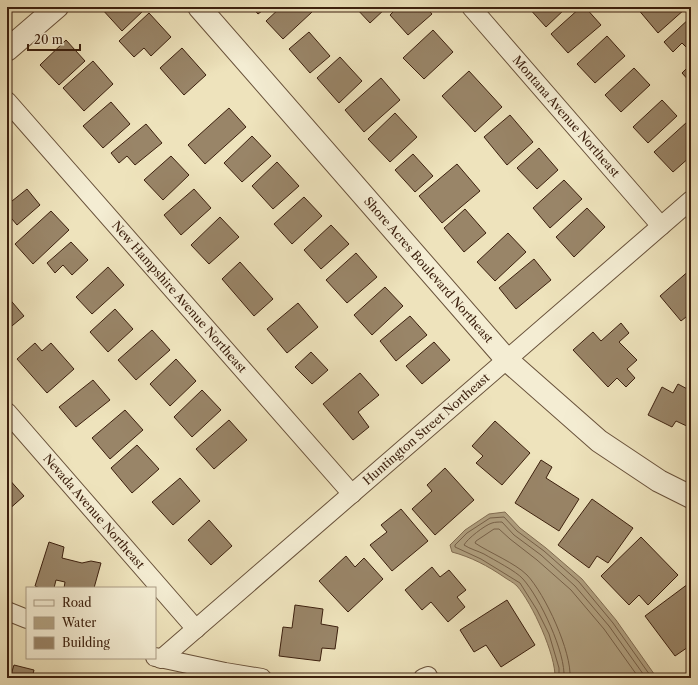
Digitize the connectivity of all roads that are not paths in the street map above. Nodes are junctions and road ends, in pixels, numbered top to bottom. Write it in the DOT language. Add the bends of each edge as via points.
graph roads {
  1 [pos="57,7"];
  2 [pos="199,7"];
  3 [pos="471,7"];
  4 [pos="7,50"];
  5 [pos="7,101"];
  6 [pos="691,200"];
  7 [pos="661,226"];
  8 [pos="507,360"];
  9 [pos="7,412"];
  10 [pos="659,481"];
  11 [pos="352,494"];
  12 [pos="691,497"];
  13 [pos="691,511"];
  14 [pos="7,611"];
  15 [pos="26,619"];
  16 [pos="196,629"];
  17 [pos="158,658"];
  18 [pos="262,678"];
  1 -- 4 [label="street"];
  2 -- 8 [label="street, Shore Acres Boulevard Northeast"];
  3 -- 7 [label="street, Montana Avenue Northeast"];
  5 -- 11 [label="street, New Hampshire Avenue Northeast"];
  6 -- 7 [label="street, Huntington Street Northeast"];
  7 -- 8 [label="street, Huntington Street Northeast"];
  8 -- 10 [label="street, Shore Acres Boulevard Northeast" via="598,441"];
  8 -- 11 [label="street, Huntington Street Northeast"];
  9 -- 16 [label="street, Nevada Avenue Northeast"];
  10 -- 12 [label="street, Shore Acres Boulevard Northeast"];
  10 -- 13 [label="street"];
  11 -- 16 [label="street, Huntington Street Northeast"];
  14 -- 15 [label="street"];
  16 -- 17 [label="street, Huntington Street Northeast"];
  17 -- 18 [label="street"];
}
